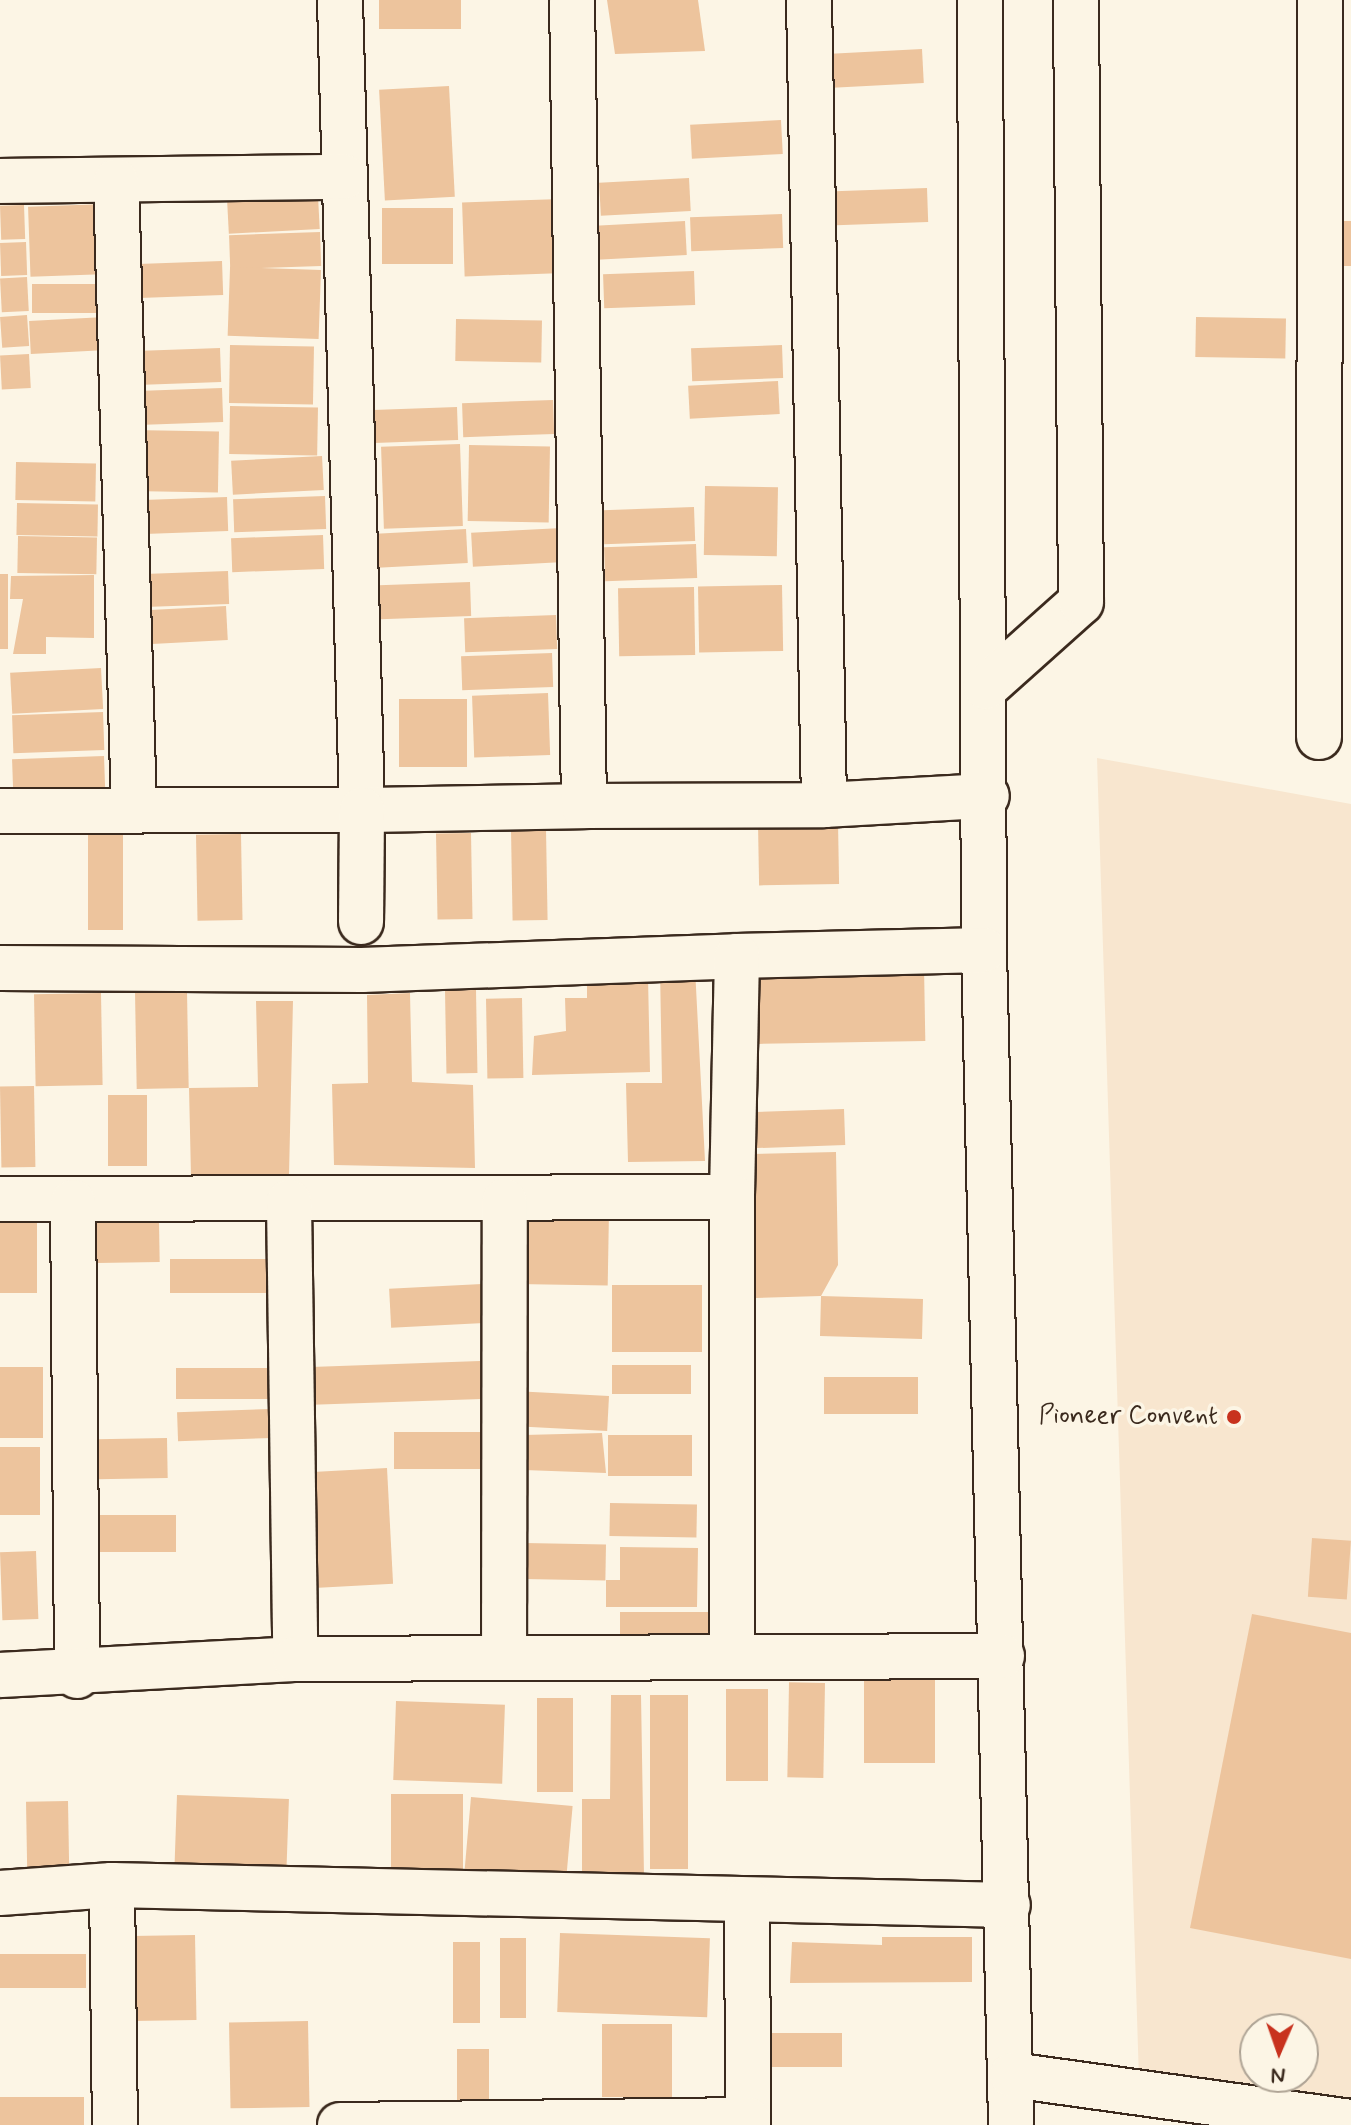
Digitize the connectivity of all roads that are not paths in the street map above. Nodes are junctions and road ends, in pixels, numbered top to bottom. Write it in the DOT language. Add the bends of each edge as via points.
graph roads {
  1 [pos="340,0"];
  2 [pos="572,0"];
  3 [pos="809,0"];
  4 [pos="980,0"];
  5 [pos="1076,0"];
  6 [pos="1320,0"];
  7 [pos="1336,66"];
  8 [pos="344,177"];
  9 [pos="0,181"];
  10 [pos="116,181"];
  11 [pos="986,687"];
  12 [pos="1319,737"];
  13 [pos="987,796"];
  14 [pos="824,805"];
  15 [pos="584,806"];
  16 [pos="134,808"];
  17 [pos="362,810"];
  18 [pos="0,811"];
  19 [pos="361,922"];
  20 [pos="984,950"];
  21 [pos="737,956"];
  22 [pos="0,968"];
  23 [pos="732,1197"];
  24 [pos="0,1199"];
  25 [pos="505,1201"];
  26 [pos="73,1202"];
  27 [pos="289,1202"];
  28 [pos="732,1656"];
  29 [pos="1002,1656"];
  30 [pos="504,1657"];
  31 [pos="295,1659"];
  32 [pos="0,1675"];
  33 [pos="77,1676"];
  34 [pos="112,1885"];
  35 [pos="0,1893"];
  36 [pos="747,1900"];
  37 [pos="1008,1905"];
  38 [pos="1012,2075"];
  39 [pos="748,2122"];
  40 [pos="1351,2122"];
  41 [pos="115,2125"];
  42 [pos="340,2125"];
  43 [pos="1011,2125"];
  1 -- 8 [label="street"];
  2 -- 15 [label="street"];
  3 -- 14 [label="street"];
  4 -- 11 [label="street"];
  5 -- 11 [label="street" via="1081,602"];
  6 -- 7 [label="street"];
  7 -- 12 [label="street"];
  8 -- 10 [label="street"];
  8 -- 17 [label="street"];
  9 -- 10 [label="street"];
  10 -- 16 [label="street"];
  11 -- 13 [label="street"];
  13 -- 14 [label="street"];
  13 -- 20 [label="street"];
  14 -- 15 [label="street"];
  15 -- 17 [label="street"];
  16 -- 17 [label="street"];
  16 -- 18 [label="street"];
  17 -- 19 [label="street"];
  20 -- 21 [label="street"];
  20 -- 29 [label="street"];
  21 -- 22 [label="street" via="362,970"];
  21 -- 23 [label="street"];
  23 -- 25 [label="street"];
  23 -- 28 [label="street"];
  24 -- 26 [label="street"];
  25 -- 27 [label="street"];
  25 -- 30 [label="street"];
  26 -- 27 [label="street"];
  26 -- 33 [label="street"];
  27 -- 31 [label="street"];
  28 -- 29 [label="street"];
  28 -- 30 [label="street"];
  29 -- 37 [label="street"];
  30 -- 31 [label="street"];
  31 -- 33 [label="street"];
  32 -- 33 [label="street"];
  34 -- 35 [label="street"];
  34 -- 36 [label="street"];
  34 -- 41 [label="street"];
  36 -- 37 [label="street"];
  36 -- 39 [label="street"];
  37 -- 38 [label="street"];
  38 -- 40 [label="street"];
  38 -- 43 [label="street"];
  39 -- 42 [label="street"];
}
